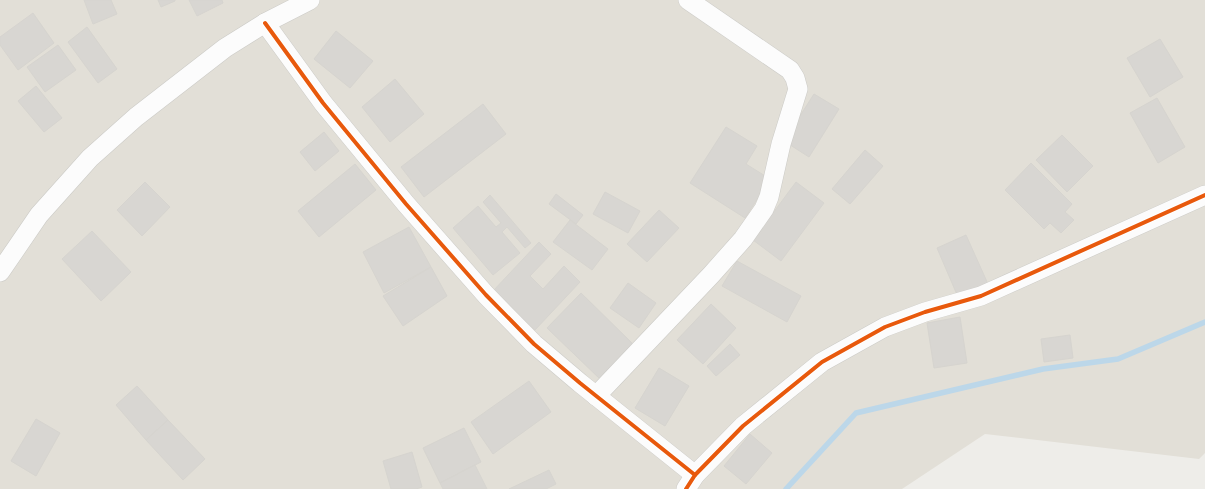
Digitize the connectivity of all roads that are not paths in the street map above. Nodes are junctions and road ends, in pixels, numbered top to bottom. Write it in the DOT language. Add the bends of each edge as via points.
graph roads {
  1 [pos="310,0"];
  2 [pos="688,0"];
  3 [pos="265,23"];
  4 [pos="1205,195"];
  5 [pos="0,272"];
  6 [pos="596,396"];
  7 [pos="691,482"];
  1 -- 3 [label="street"];
  2 -- 6 [label="street" via="790,70 798,89 764,209 743,239 711,275"];
  3 -- 5 [label="street" via="225,48 142,112 90,158 39,215"];
  3 -- 6 [label="street" via="323,103 406,204 486,295 534,344"];
  4 -- 7 [label="street" via="981,296 885,327 822,362 743,426"];
  6 -- 7 [label="street"];
}
